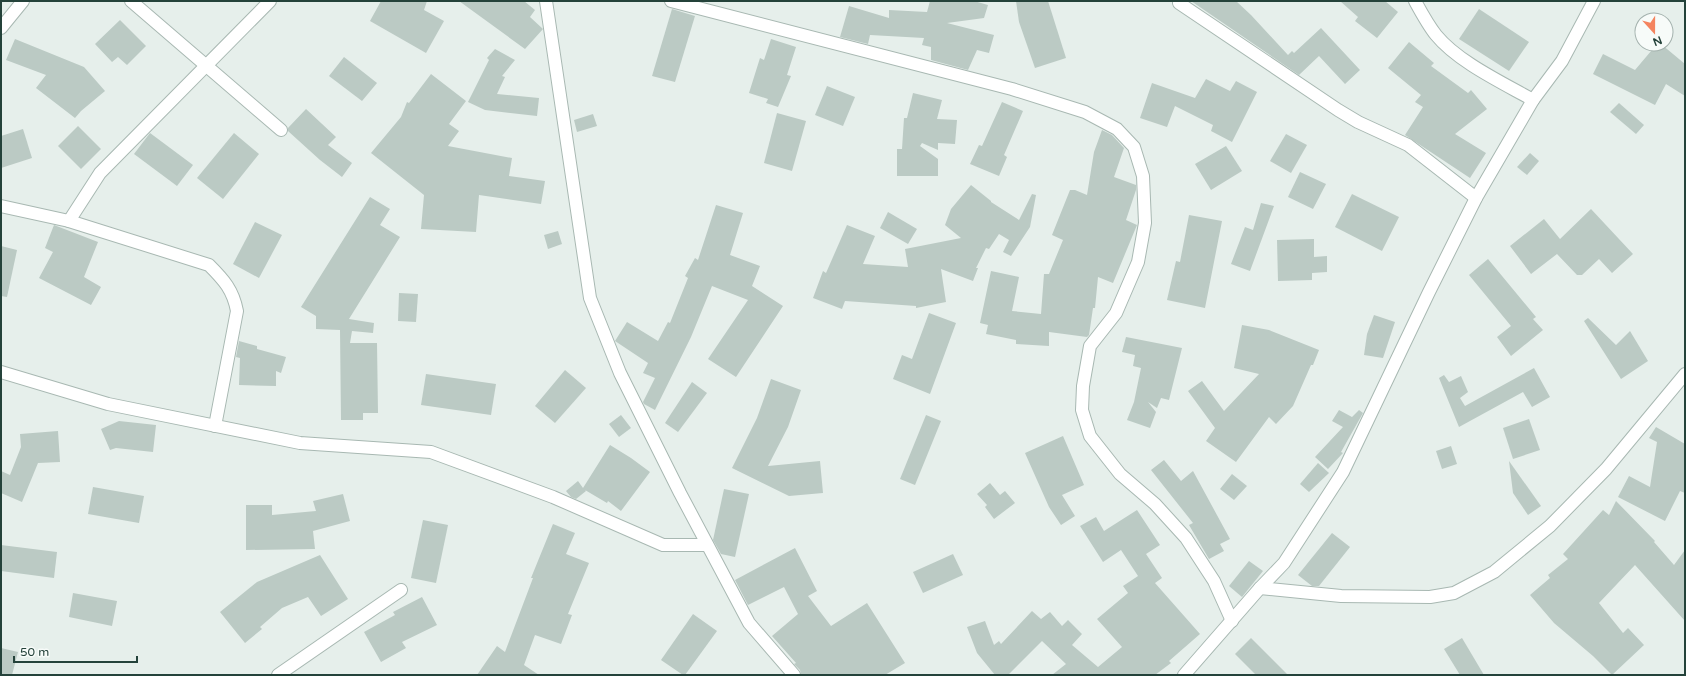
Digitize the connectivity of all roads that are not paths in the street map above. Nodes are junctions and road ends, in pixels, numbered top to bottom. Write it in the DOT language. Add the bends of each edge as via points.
graph roads {
  1 [pos="23,1"];
  2 [pos="131,1"];
  3 [pos="270,1"];
  4 [pos="546,1"];
  5 [pos="671,1"];
  6 [pos="1415,1"];
  7 [pos="1594,1"];
  8 [pos="1179,3"];
  9 [pos="1,28"];
  10 [pos="206,67"];
  11 [pos="1533,100"];
  12 [pos="281,130"];
  13 [pos="1476,198"];
  14 [pos="1,206"];
  15 [pos="69,221"];
  16 [pos="1,372"];
  17 [pos="1685,374"];
  18 [pos="215,426"];
  19 [pos="707,544"];
  20 [pos="1260,588"];
  21 [pos="401,590"];
  22 [pos="1232,620"];
  23 [pos="278,675"];
  24 [pos="794,675"];
  25 [pos="1184,675"];
  1 -- 9 [label="street"];
  2 -- 10 [label="street"];
  3 -- 10 [label="street"];
  4 -- 19 [label="street" via="590,298 620,373"];
  5 -- 22 [label="street" via="1050,100 1085,112 1117,129 1134,147 1143,176 1145,223 1138,262 1116,313 1090,346 1082,410 1090,436 1120,474 1155,504 1186,538 1214,581"];
  6 -- 11 [label="street" via="1436,35 1453,51 1488,75"];
  7 -- 11 [label="street" via="1562,61"];
  8 -- 13 [label="street" via="1338,110 1408,145"];
  10 -- 12 [label="street"];
  10 -- 15 [label="street" via="100,173"];
  11 -- 13 [label="street"];
  13 -- 20 [label="street" via="1343,472 1284,563"];
  14 -- 15 [label="street"];
  15 -- 18 [label="street" via="209,265 223,279 234,296 237,311"];
  16 -- 18 [label="street" via="108,404"];
  17 -- 20 [label="street" via="1606,469 1550,526 1494,572 1454,593 1430,597 1341,596"];
  18 -- 19 [label="street" via="300,443 431,452 554,497 663,545"];
  19 -- 24 [label="street" via="749,623"];
  20 -- 22 [label="street"];
  21 -- 23 [label="street"];
  22 -- 25 [label="street"];
}
